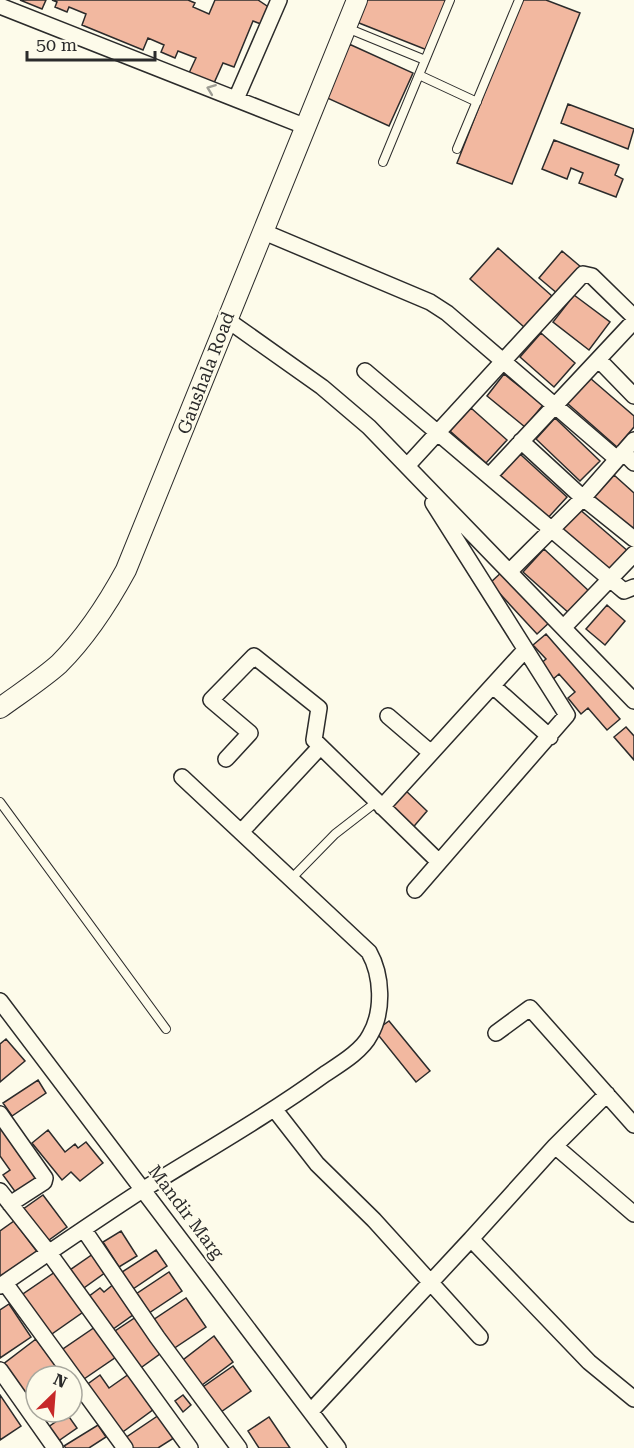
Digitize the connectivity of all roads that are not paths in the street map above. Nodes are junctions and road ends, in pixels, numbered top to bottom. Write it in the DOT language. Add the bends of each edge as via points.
graph roads {
  1 [pos="279,0"];
  2 [pos="357,0"];
  3 [pos="450,0"];
  4 [pos="519,0"];
  5 [pos="0,6"];
  6 [pos="346,27"];
  7 [pos="425,60"];
  8 [pos="419,75"];
  9 [pos="236,99"];
  10 [pos="477,102"];
  11 [pos="304,126"];
  12 [pos="457,149"];
  13 [pos="382,162"];
  14 [pos="264,231"];
  15 [pos="226,319"];
  16 [pos="634,319"];
  17 [pos="503,359"];
  18 [pos="599,360"];
  19 [pos="365,371"];
  20 [pos="634,396"];
  21 [pos="555,404"];
  22 [pos="437,431"];
  23 [pos="634,440"];
  24 [pos="521,441"];
  25 [pos="624,458"];
  26 [pos="407,466"];
  27 [pos="490,476"];
  28 [pos="419,480"];
  29 [pos="584,498"];
  30 [pos="551,530"];
  31 [pos="634,539"];
  32 [pos="634,554"];
  33 [pos="510,571"];
  34 [pos="609,579"];
  35 [pos="634,587"];
  36 [pos="564,627"];
  37 [pos="525,650"];
  38 [pos="493,686"];
  39 [pos="634,701"];
  40 [pos="0,708"];
  41 [pos="388,716"];
  42 [pos="550,737"];
  43 [pos="320,747"];
  44 [pos="430,752"];
  45 [pos="226,759"];
  46 [pos="182,777"];
  47 [pos="0,802"];
  48 [pos="378,805"];
  49 [pos="241,832"];
  50 [pos="439,862"];
  51 [pos="291,879"];
  52 [pos="415,890"];
  53 [pos="0,1001"];
  54 [pos="166,1029"];
  55 [pos="496,1033"];
  56 [pos="607,1095"];
  57 [pos="274,1110"];
  58 [pos="0,1114"];
  59 [pos="634,1125"];
  60 [pos="555,1146"];
  61 [pos="144,1189"];
  62 [pos="0,1191"];
  63 [pos="10,1204"];
  64 [pos="634,1214"];
  65 [pos="84,1230"];
  66 [pos="471,1239"];
  67 [pos="49,1253"];
  68 [pos="432,1282"];
  69 [pos="2,1284"];
  70 [pos="480,1337"];
  71 [pos="0,1371"];
  72 [pos="634,1399"];
  73 [pos="311,1412"];
  74 [pos="55,1448"];
  75 [pos="125,1448"];
  76 [pos="190,1448"];
  77 [pos="239,1448"];
  78 [pos="338,1448"];
  1 -- 9 [label="street"];
  2 -- 6 [label="street, Gaushala Road"];
  3 -- 7 [label="lane"];
  4 -- 10 [label="lane"];
  9 -- 5 [label="street, one-way"];
  6 -- 7 [label="lane"];
  6 -- 11 [label="street, Gaushala Road"];
  7 -- 8 [label="lane"];
  8 -- 10 [label="lane"];
  8 -- 13 [label="lane"];
  9 -- 11 [label="street"];
  10 -- 12 [label="lane"];
  11 -- 14 [label="street, Gaushala Road"];
  14 -- 15 [label="street, Gaushala Road"];
  14 -- 17 [label="street" via="430,302"];
  15 -- 26 [label="street" via="322,387"];
  15 -- 40 [label="street, Gaushala Road" via="159,494 107,605 57,665"];
  16 -- 17 [label="street" via="592,276 583,273"];
  16 -- 18 [label="street"];
  17 -- 21 [label="street"];
  17 -- 22 [label="street"];
  18 -- 20 [label="street"];
  18 -- 21 [label="street"];
  19 -- 22 [label="street"];
  21 -- 24 [label="street"];
  21 -- 25 [label="street"];
  22 -- 26 [label="street"];
  22 -- 27 [label="street"];
  23 -- 25 [label="street"];
  24 -- 27 [label="street"];
  24 -- 29 [label="street"];
  25 -- 29 [label="street"];
  26 -- 28 [label="street"];
  27 -- 30 [label="street"];
  28 -- 33 [label="street"];
  28 -- 37 [label="street"];
  29 -- 30 [label="street"];
  29 -- 31 [label="street"];
  30 -- 33 [label="street"];
  30 -- 34 [label="street"];
  32 -- 34 [label="street"];
  33 -- 36 [label="street"];
  34 -- 35 [label="street" via="624,591"];
  34 -- 36 [label="street"];
  36 -- 39 [label="street"];
  37 -- 38 [label="street"];
  37 -- 42 [label="street" via="567,715"];
  38 -- 42 [label="street"];
  38 -- 44 [label="street"];
  41 -- 44 [label="street"];
  42 -- 50 [label="street"];
  43 -- 45 [label="street" via="314,740 319,708 254,656 211,700 250,733"];
  43 -- 48 [label="street"];
  43 -- 49 [label="street"];
  44 -- 48 [label="street"];
  46 -- 49 [label="street"];
  47 -- 54 [label="lane"];
  48 -- 50 [label="street"];
  48 -- 51 [label="lane" via="334,834"];
  49 -- 51 [label="street"];
  50 -- 52 [label="street"];
  51 -- 57 [label="street" via="369,952 377,972 379,999 366,1042"];
  53 -- 61 [label="street, Mandir Marg"];
  55 -- 56 [label="street" via="530,1008"];
  56 -- 59 [label="street"];
  56 -- 60 [label="street"];
  57 -- 61 [label="street"];
  57 -- 68 [label="street" via="317,1164"];
  58 -- 63 [label="street" via="45,1178"];
  60 -- 64 [label="street"];
  60 -- 66 [label="street"];
  61 -- 65 [label="street"];
  61 -- 73 [label="street, Mandir Marg"];
  62 -- 63 [label="street"];
  63 -- 67 [label="street"];
  65 -- 67 [label="street"];
  65 -- 77 [label="street"];
  66 -- 68 [label="street"];
  66 -- 72 [label="street" via="589,1362"];
  67 -- 69 [label="street"];
  67 -- 76 [label="street"];
  68 -- 70 [label="street"];
  68 -- 73 [label="street"];
  69 -- 75 [label="street"];
  71 -- 74 [label="street"];
  73 -- 78 [label="street, Mandir Marg"];
}
